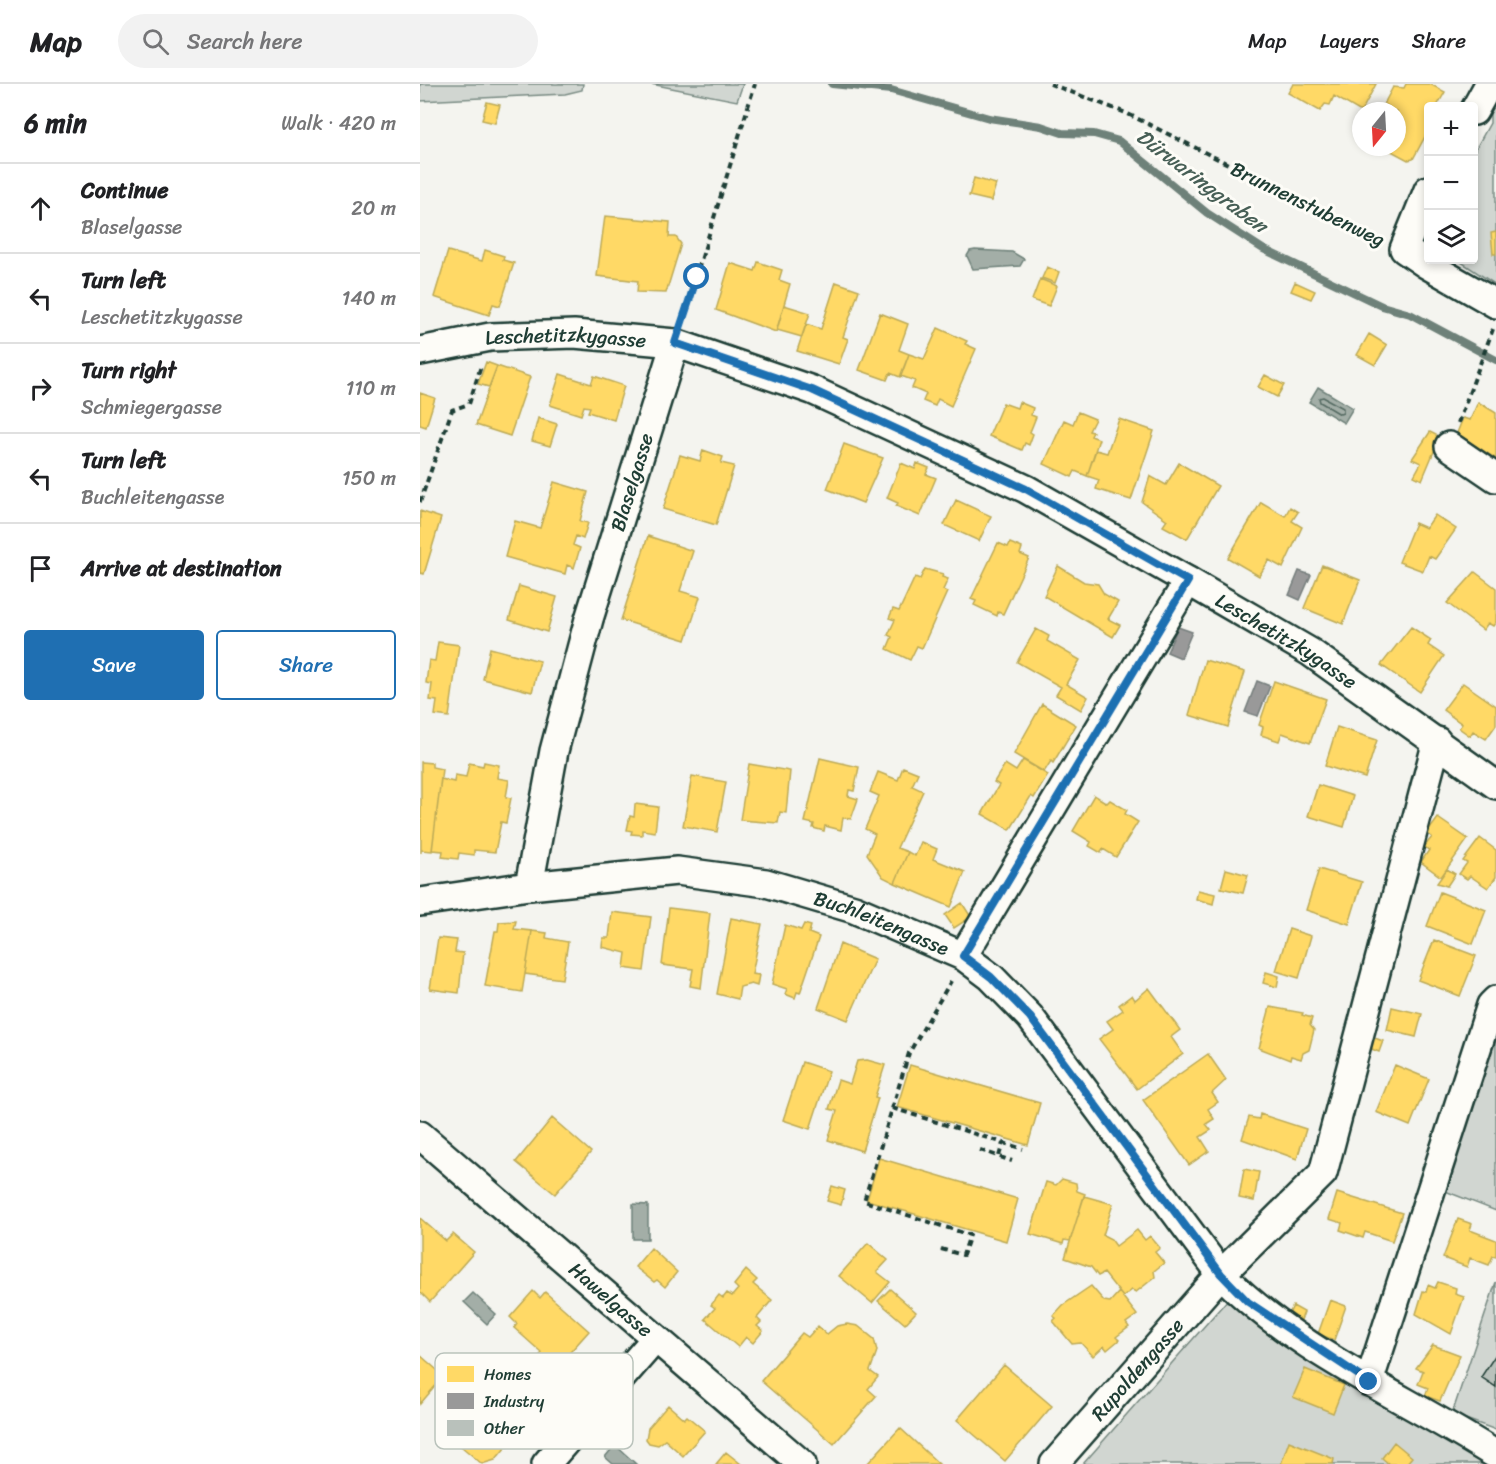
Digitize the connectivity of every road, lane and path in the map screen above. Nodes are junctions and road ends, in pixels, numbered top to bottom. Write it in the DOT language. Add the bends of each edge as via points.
graph roads {
  1 [pos="754,84"];
  2 [pos="1050,84"];
  3 [pos="1489,84"];
  4 [pos="1478,103"];
  5 [pos="1424,200"];
  6 [pos="1404,249"];
  7 [pos="1496,304"];
  8 [pos="1496,320"];
  9 [pos="490,337"];
  10 [pos="675,343"];
  11 [pos="420,351"];
  12 [pos="1449,446"];
  13 [pos="1496,478"];
  14 [pos="420,502"];
  15 [pos="1188,581"];
  16 [pos="1437,741"];
  17 [pos="1496,785"];
  18 [pos="529,886"];
  19 [pos="420,902"];
  20 [pos="963,956"];
  21 [pos="943,996"];
  22 [pos="1496,1000"];
  23 [pos="892,1108"];
  24 [pos="420,1135"];
  25 [pos="1003,1143"];
  26 [pos="1023,1149"];
  27 [pos="980,1150"];
  28 [pos="999,1156"];
  29 [pos="1012,1161"];
  30 [pos="941,1249"];
  31 [pos="1221,1274"];
  32 [pos="656,1339"];
  33 [pos="633,1365"];
  34 [pos="1369,1382"];
  35 [pos="559,1449"];
  36 [pos="1496,1455"];
  37 [pos="546,1464"];
  38 [pos="802,1464"];
  39 [pos="1054,1464"];
  1 -- 10 [label="path"];
  2 -- 6 [label="path, Brunnenstubenweg" via="1126,113 1362,233"];
  3 -- 4 [label="street"];
  5 -- 6 [label="street"];
  6 -- 7 [label="street, Brunnenstubenweg"];
  8 -- 12 [label="path"];
  9 -- 10 [label="street, Leschetitzkygasse" via="574,334"];
  9 -- 11 [label="street, Leschetitzkygasse"];
  9 -- 14 [label="path" via="469,404 452,410"];
  10 -- 15 [label="street, Leschetitzkygasse" via="812,390 1026,489"];
  10 -- 18 [label="street, Blaselgasse" via="583,641 554,751"];
  12 -- 13 [label="street"];
  15 -- 16 [label="street, Leschetitzkygasse" via="1310,652"];
  15 -- 20 [label="street"];
  16 -- 17 [label="street, Leschetitzkygasse"];
  16 -- 31 [label="street, Rupoldengasse" via="1323,1173"];
  18 -- 19 [label="street, Buchleitengasse"];
  18 -- 20 [label="street, Buchleitengasse" via="677,871 766,883 854,909"];
  20 -- 31 [label="street, Buchleitengasse" via="991,977 1030,1017"];
  21 -- 23 [label="path" via="909,1053"];
  22 -- 34 [label="street"];
  23 -- 25 [label="path"];
  23 -- 30 [label="path" via="864,1201 970,1235 963,1256"];
  24 -- 32 [label="street, Hawelgasse"];
  25 -- 26 [label="path"];
  25 -- 28 [label="path"];
  27 -- 28 [label="path"];
  28 -- 29 [label="path"];
  31 -- 34 [label="street, Buchleitengasse" via="1248,1302"];
  31 -- 39 [label="street, Rupoldengasse"];
  32 -- 33 [label="street"];
  32 -- 38 [label="street, Hawelgasse"];
  34 -- 36 [label="street, Buchleitengasse" via="1445,1422"];
  35 -- 37 [label="street"];
}
